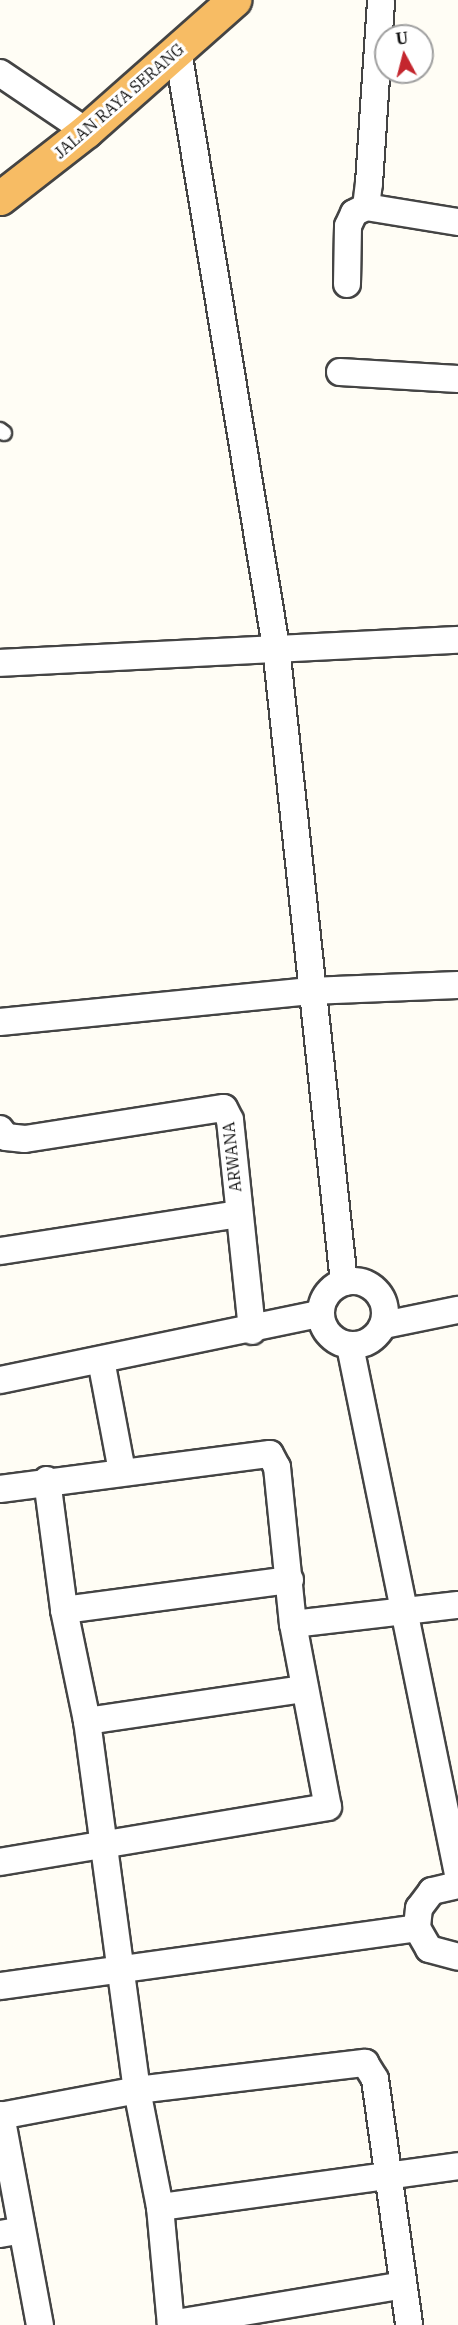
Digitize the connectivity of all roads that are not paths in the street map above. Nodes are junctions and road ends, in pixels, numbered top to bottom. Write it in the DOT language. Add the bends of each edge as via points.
graph roads {
  1 [pos="234,0"];
  2 [pos="381,0"];
  3 [pos="178,51"];
  4 [pos="0,74"];
  5 [pos="86,131"];
  6 [pos="0,198"];
  7 [pos="366,207"];
  8 [pos="458,222"];
  9 [pos="347,284"];
  10 [pos="340,372"];
  11 [pos="458,379"];
  12 [pos="458,640"];
  13 [pos="276,647"];
  14 [pos="0,663"];
  15 [pos="458,985"];
  16 [pos="310,991"];
  17 [pos="0,1022"];
  18 [pos="0,1129"];
  19 [pos="238,1214"];
  20 [pos="0,1251"];
  21 [pos="344,1282"];
  22 [pos="458,1310"];
  23 [pos="320,1314"];
  24 [pos="384,1325"];
  25 [pos="252,1331"];
  26 [pos="350,1346"];
  27 [pos="101,1360"];
  28 [pos="0,1380"];
  29 [pos="122,1471"];
  30 [pos="47,1480"];
  31 [pos="0,1489"];
  32 [pos="290,1580"];
  33 [pos="458,1605"];
  34 [pos="64,1610"];
  35 [pos="409,1612"];
  36 [pos="293,1624"];
  37 [pos="306,1689"];
  38 [pos="87,1721"];
  39 [pos="102,1843"];
  40 [pos="0,1862"];
  41 [pos="458,1874"];
  42 [pos="458,1885"];
  43 [pos="417,1928"];
  44 [pos="458,1957"];
  45 [pos="119,1971"];
  46 [pos="0,1986"];
  47 [pos="137,2090"];
  48 [pos="1,2116"];
  49 [pos="458,2166"];
  50 [pos="390,2175"];
  51 [pos="160,2207"];
  52 [pos="11,2232"];
  53 [pos="403,2285"];
  54 [pos="40,2325"];
  55 [pos="171,2325"];
  56 [pos="409,2325"];
  1 -- 3 [label="highway, JALAN RAYA SERANG"];
  2 -- 7 [label="street"];
  3 -- 5 [label="highway, JALAN RAYA SERANG"];
  3 -- 13 [label="street"];
  4 -- 5 [label="street"];
  5 -- 6 [label="highway, JALAN RAYA SERANG"];
  7 -- 8 [label="street"];
  7 -- 9 [label="street" via="354,213 348,226"];
  10 -- 11 [label="street"];
  12 -- 13 [label="street"];
  13 -- 14 [label="street"];
  13 -- 16 [label="street"];
  15 -- 16 [label="street"];
  16 -- 17 [label="street"];
  16 -- 21 [label="street"];
  18 -- 19 [label="street, ARWANA" via="6,1137 25,1139 224,1108 230,1120"];
  19 -- 20 [label="street"];
  19 -- 25 [label="street, ARWANA"];
  21 -- 23 [label="street" via="326,1294"];
  21 -- 24 [label="street" via="362,1282 377,1291 385,1307"];
  22 -- 24 [label="street"];
  23 -- 25 [label="street"];
  23 -- 26 [label="street" via="329,1336"];
  24 -- 26 [label="street" via="376,1337"];
  25 -- 27 [label="street"];
  26 -- 35 [label="street"];
  27 -- 28 [label="street"];
  27 -- 29 [label="street"];
  29 -- 30 [label="street"];
  29 -- 32 [label="street" via="270,1454 277,1467"];
  30 -- 31 [label="street"];
  30 -- 34 [label="street"];
  32 -- 34 [label="street"];
  32 -- 36 [label="street"];
  33 -- 35 [label="street"];
  34 -- 38 [label="street"];
  35 -- 36 [label="street"];
  35 -- 41 [label="street"];
  36 -- 37 [label="street"];
  37 -- 38 [label="street"];
  37 -- 39 [label="street" via="328,1807"];
  38 -- 39 [label="street"];
  39 -- 40 [label="street"];
  39 -- 45 [label="street"];
  42 -- 43 [label="street" via="432,1891 419,1908"];
  43 -- 44 [label="street" via="429,1949"];
  43 -- 45 [label="street"];
  45 -- 46 [label="street"];
  45 -- 47 [label="street"];
  47 -- 48 [label="street"];
  47 -- 50 [label="street" via="365,2063 375,2079"];
  47 -- 51 [label="street"];
  48 -- 52 [label="street"];
  49 -- 50 [label="street"];
  50 -- 51 [label="street"];
  50 -- 53 [label="street"];
  51 -- 55 [label="street"];
  52 -- 54 [label="street"];
  53 -- 55 [label="street"];
  53 -- 56 [label="street"];
}
